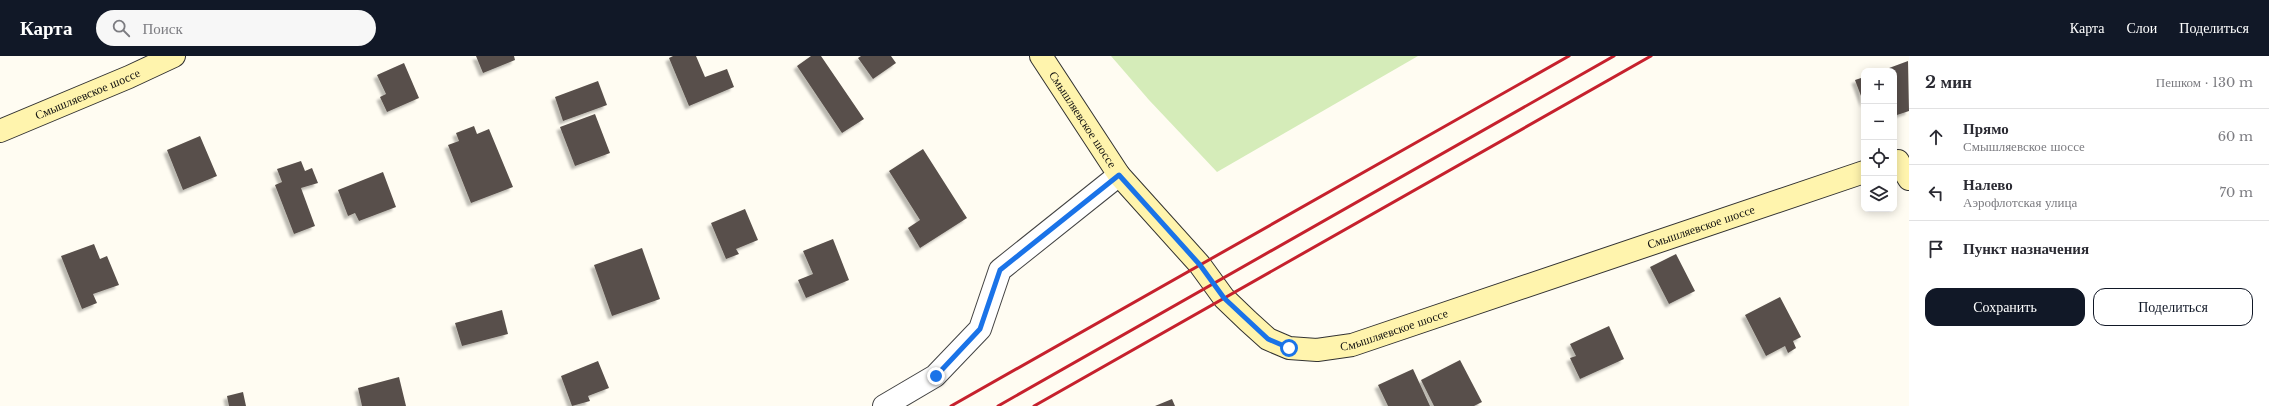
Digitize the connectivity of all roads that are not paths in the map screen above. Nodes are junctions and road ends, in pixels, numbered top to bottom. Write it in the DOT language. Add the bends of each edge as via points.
graph roads {
  1 [pos="174,56"];
  2 [pos="1041,56"];
  3 [pos="0,131"];
  4 [pos="1900,160"];
  5 [pos="1861,173"];
  6 [pos="1119,175"];
  7 [pos="1909,179"];
  8 [pos="884,406"];
  1 -- 3 [label="street, Смышляевское шоссе"];
  2 -- 6 [label="street, Смышляевское шоссе"];
  4 -- 7 [label="street"];
  5 -- 6 [label="street, Смышляевское шоссе" via="1352,345 1317,350 1289,348 1268,339 1224,298 1200,265"];
  6 -- 8 [label="street" via="1000,270 980,329 936,376"];
}
